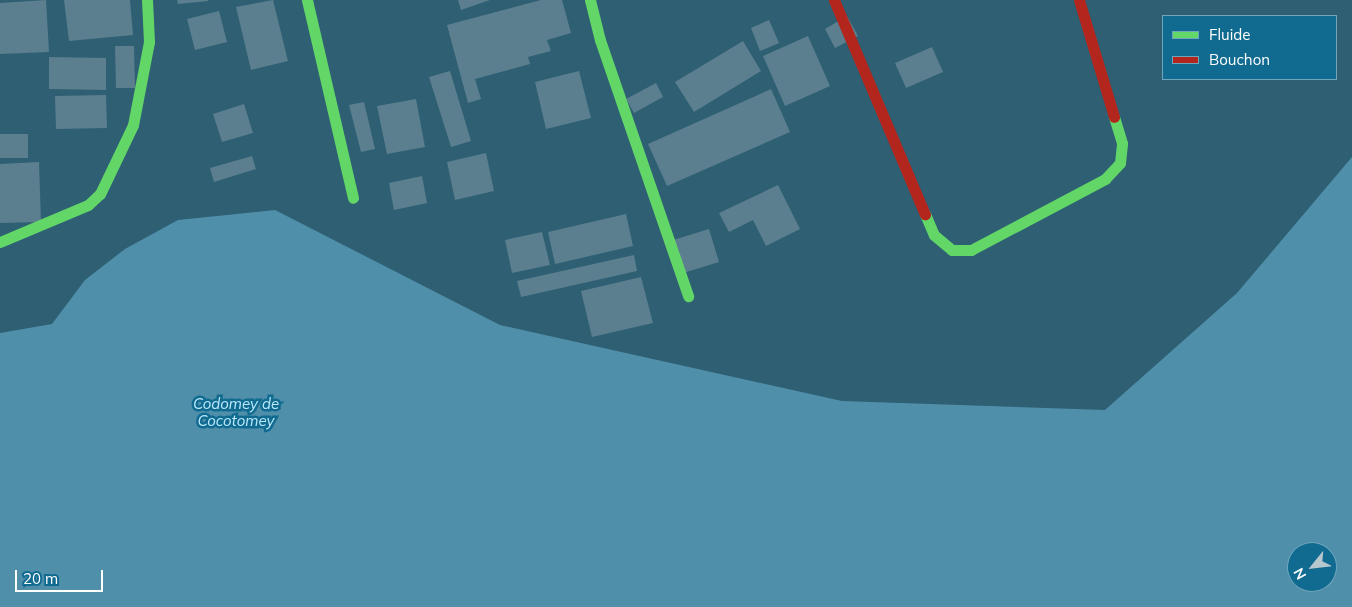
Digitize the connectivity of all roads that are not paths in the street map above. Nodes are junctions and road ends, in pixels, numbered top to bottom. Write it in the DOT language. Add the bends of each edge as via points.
graph roads {
  1 [pos="147,0"];
  2 [pos="307,0"];
  3 [pos="590,0"];
  4 [pos="834,0"];
  5 [pos="1080,0"];
  6 [pos="353,198"];
  7 [pos="0,242"];
  8 [pos="688,296"];
  1 -- 7 [label="street" via="150,42 134,125 100,194 88,205"];
  2 -- 6 [label="street"];
  3 -- 8 [label="street" via="600,40"];
  4 -- 5 [label="street" via="934,235 952,250 971,250 1105,179 1120,163 1122,143"];
}
